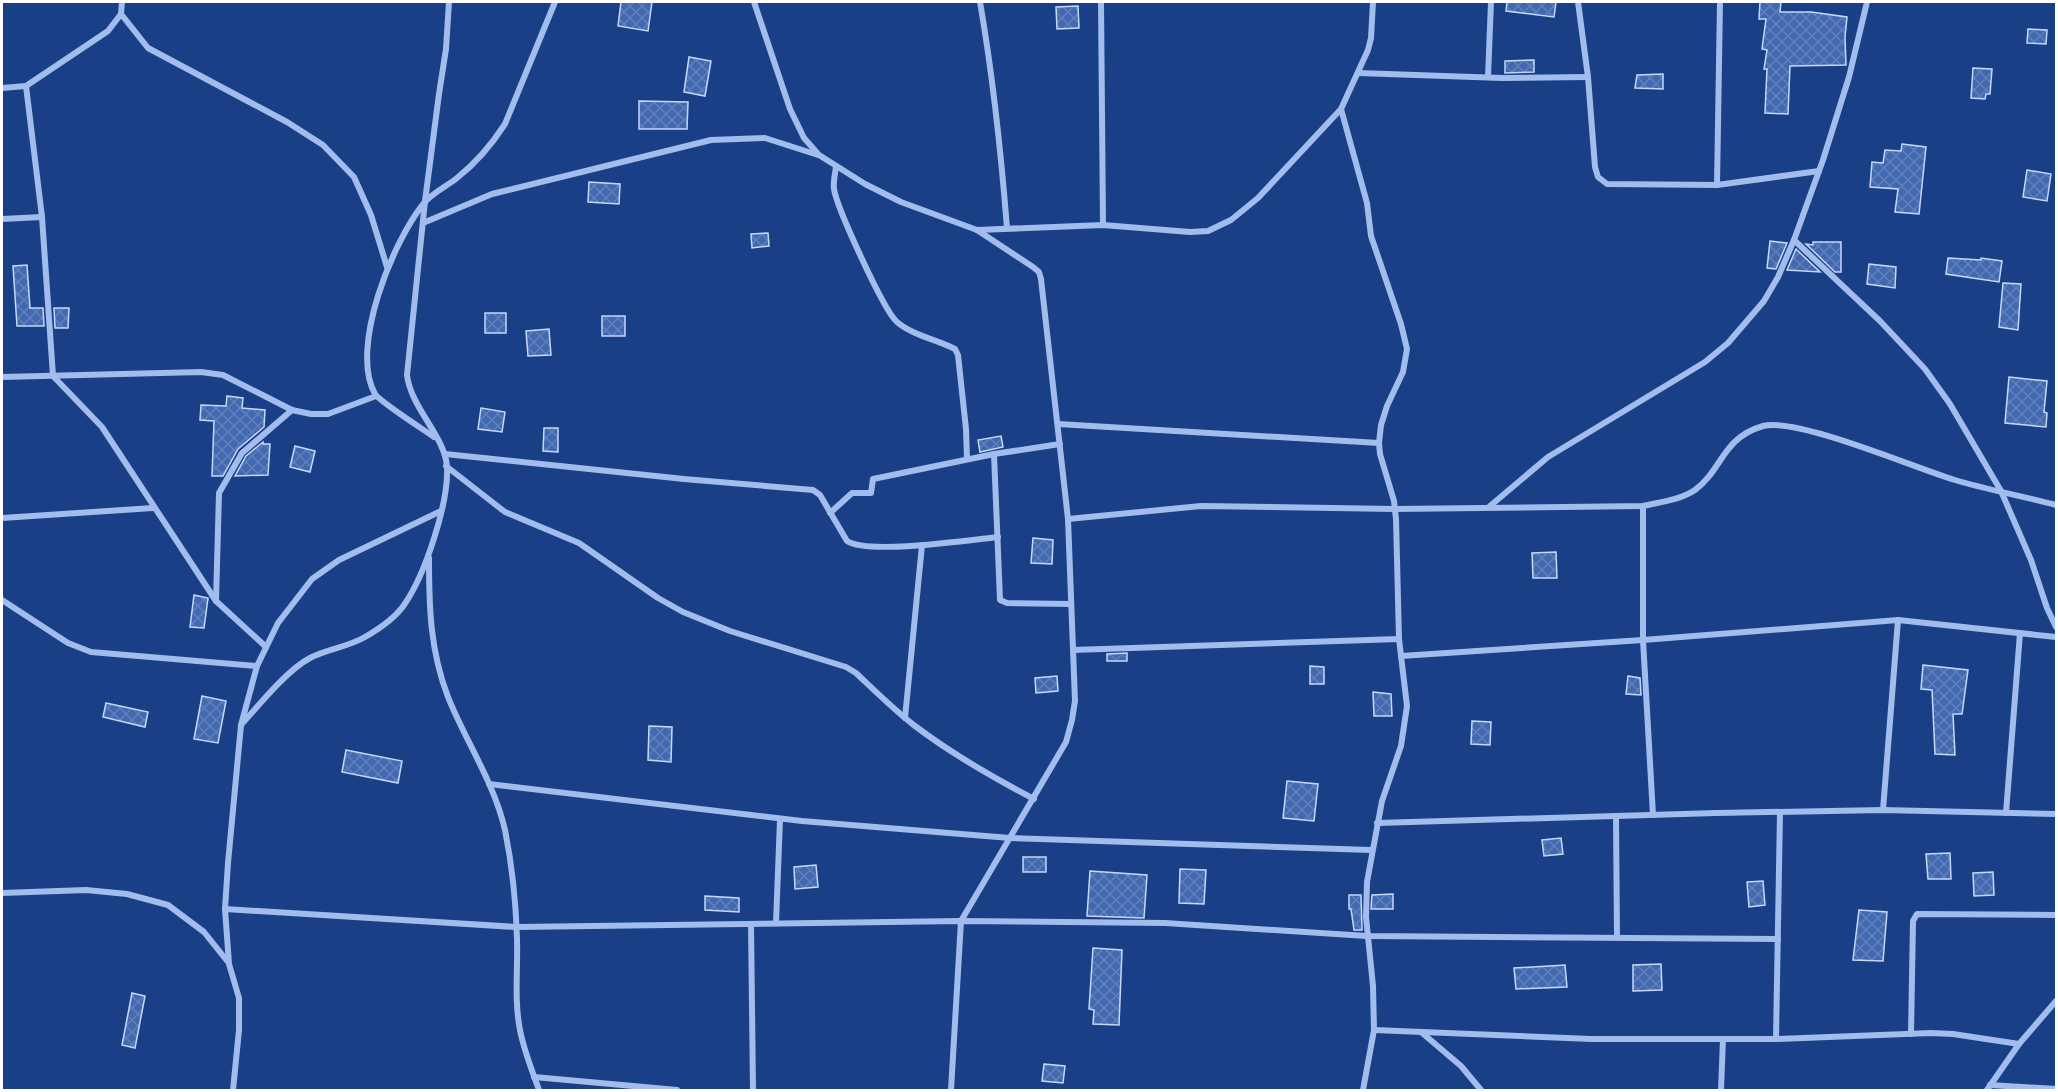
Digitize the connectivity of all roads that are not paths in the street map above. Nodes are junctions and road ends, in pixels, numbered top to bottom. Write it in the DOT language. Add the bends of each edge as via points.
graph roads {
  1 [pos="122,2"];
  2 [pos="449,2"];
  3 [pos="555,2"];
  4 [pos="754,2"];
  5 [pos="980,2"];
  6 [pos="1101,2"];
  7 [pos="1373,2"];
  8 [pos="1491,2"];
  9 [pos="1578,2"];
  10 [pos="1720,2"];
  11 [pos="1867,2"];
  12 [pos="121,14"];
  13 [pos="1358,73"];
  14 [pos="1488,77"];
  15 [pos="1588,77"];
  16 [pos="26,86"];
  17 [pos="2,88"];
  18 [pos="1341,109"];
  19 [pos="819,155"];
  20 [pos="836,167"];
  21 [pos="1819,171"];
  22 [pos="1717,185"];
  23 [pos="425,201"];
  24 [pos="42,217"];
  25 [pos="2,219"];
  26 [pos="423,223"];
  27 [pos="1103,225"];
  28 [pos="1007,228"];
  29 [pos="977,230"];
  30 [pos="1794,240"];
  31 [pos="387,268"];
  32 [pos="53,376"];
  33 [pos="2,377"];
  34 [pos="376,396"];
  35 [pos="292,410"];
  36 [pos="1058,424"];
  37 [pos="435,437"];
  38 [pos="1378,443"];
  39 [pos="1060,444"];
  40 [pos="445,454"];
  41 [pos="994,454"];
  42 [pos="967,459"];
  43 [pos="447,466"];
  44 [pos="2001,491"];
  45 [pos="2056,504"];
  46 [pos="1643,506"];
  47 [pos="1490,507"];
  48 [pos="153,508"];
  49 [pos="1394,509"];
  50 [pos="441,511"];
  51 [pos="830,513"];
  52 [pos="2,518"];
  53 [pos="1068,519"];
  54 [pos="998,537"];
  55 [pos="922,545"];
  56 [pos="429,552"];
  57 [pos="2,600"];
  58 [pos="216,601"];
  59 [pos="1071,604"];
  60 [pos="1898,620"];
  61 [pos="2056,627"];
  62 [pos="2020,633"];
  63 [pos="2056,637"];
  64 [pos="1399,639"];
  65 [pos="1643,640"];
  66 [pos="265,646"];
  67 [pos="1073,650"];
  68 [pos="1401,656"];
  69 [pos="257,666"];
  70 [pos="905,718"];
  71 [pos="241,725"];
  72 [pos="489,784"];
  73 [pos="1034,799"];
  74 [pos="1883,810"];
  75 [pos="1780,812"];
  76 [pos="2006,813"];
  77 [pos="2056,814"];
  78 [pos="1653,815"];
  79 [pos="1616,816"];
  80 [pos="780,819"];
  81 [pos="1377,823"];
  82 [pos="1010,838"];
  83 [pos="1371,850"];
  84 [pos="2,893"];
  85 [pos="225,909"];
  86 [pos="2056,915"];
  87 [pos="962,921"];
  88 [pos="776,923"];
  89 [pos="751,924"];
  90 [pos="516,927"];
  91 [pos="1367,936"];
  92 [pos="1617,937"];
  93 [pos="1778,939"];
  94 [pos="229,964"];
  95 [pos="2056,1001"];
  96 [pos="1374,1030"];
  97 [pos="1420,1032"];
  98 [pos="1911,1034"];
  99 [pos="1724,1039"];
  100 [pos="1776,1039"];
  101 [pos="2019,1044"];
  102 [pos="534,1077"];
  103 [pos="1988,1088"];
  104 [pos="2056,1089"];
  105 [pos="233,1090"];
  106 [pos="538,1090"];
  107 [pos="677,1090"];
  108 [pos="753,1090"];
  109 [pos="951,1090"];
  110 [pos="1363,1090"];
  111 [pos="1481,1090"];
  112 [pos="1721,1090"];
  1 -- 12 [label="street"];
  2 -- 23 [label="street"];
  3 -- 23 [label="street" via="494,142 458,178"];
  4 -- 19 [label="street" via="796,123"];
  5 -- 28 [label="street"];
  6 -- 27 [label="street"];
  7 -- 13 [label="street" via="1371,38"];
  8 -- 14 [label="street"];
  9 -- 15 [label="street"];
  10 -- 22 [label="street"];
  11 -- 21 [label="street" via="1849,77"];
  12 -- 16 [label="street" via="108,31"];
  12 -- 31 [label="street" via="148,48 323,145 354,177 371,215"];
  13 -- 14 [label="street"];
  13 -- 18 [label="street"];
  14 -- 15 [label="street"];
  15 -- 22 [label="street" via="1598,177 1607,184 1620,186"];
  16 -- 17 [label="street"];
  16 -- 24 [label="street"];
  18 -- 27 [label="street" via="1258,198 1217,227 1190,232"];
  18 -- 38 [label="street" via="1367,203 1371,236 1407,349"];
  19 -- 20 [label="street"];
  19 -- 26 [label="street" via="765,138 711,140 492,194"];
  20 -- 29 [label="street" via="901,202"];
  20 -- 42 [label="street" via="836,199 893,317 904,326 956,349"];
  21 -- 22 [label="street"];
  21 -- 30 [label="street"];
  23 -- 26 [label="street"];
  23 -- 31 [label="street"];
  24 -- 25 [label="street"];
  24 -- 32 [label="street"];
  26 -- 37 [label="street" via="407,375 412,394"];
  27 -- 28 [label="street"];
  28 -- 29 [label="street"];
  29 -- 36 [label="street" via="1039,272"];
  30 -- 44 [label="street" via="1925,369"];
  30 -- 47 [label="street" via="1764,301 1728,343 1705,362 1548,457"];
  31 -- 34 [label="street" via="368,334 368,369"];
  32 -- 33 [label="street"];
  32 -- 35 [label="street" via="190,372 223,375"];
  32 -- 48 [label="street" via="102,427"];
  34 -- 35 [label="street" via="328,414"];
  34 -- 37 [label="street"];
  35 -- 58 [label="street" via="242,453 219,493"];
  36 -- 38 [label="street"];
  36 -- 39 [label="street"];
  37 -- 40 [label="street"];
  38 -- 49 [label="street"];
  39 -- 41 [label="street"];
  39 -- 53 [label="street"];
  40 -- 43 [label="street"];
  40 -- 51 [label="street" via="813,490"];
  41 -- 42 [label="street"];
  41 -- 54 [label="street"];
  42 -- 51 [label="street" via="873,479 871,493 852,493"];
  43 -- 50 [label="street"];
  43 -- 70 [label="street" via="505,512 579,543 683,612 846,667"];
  44 -- 45 [label="street"];
  44 -- 46 [label="street" via="1796,427 1765,425 1732,442 1693,491"];
  44 -- 61 [label="street"];
  46 -- 47 [label="street"];
  46 -- 65 [label="street"];
  47 -- 49 [label="street"];
  48 -- 52 [label="street"];
  48 -- 58 [label="street"];
  49 -- 53 [label="street" via="1201,506"];
  49 -- 64 [label="street"];
  50 -- 56 [label="street"];
  50 -- 66 [label="street" via="339,560 312,579"];
  51 -- 55 [label="street" via="852,544"];
  53 -- 59 [label="street"];
  54 -- 55 [label="street"];
  54 -- 59 [label="street" via="1000,600"];
  55 -- 70 [label="street"];
  56 -- 71 [label="street" via="404,606 390,620 364,638 309,658"];
  56 -- 72 [label="street" via="431,634 437,662 448,698"];
  57 -- 69 [label="street" via="68,643 92,652"];
  58 -- 66 [label="street"];
  59 -- 67 [label="street"];
  60 -- 62 [label="street"];
  60 -- 65 [label="street"];
  60 -- 74 [label="street"];
  62 -- 63 [label="street"];
  62 -- 76 [label="street"];
  64 -- 67 [label="street"];
  64 -- 68 [label="street"];
  65 -- 68 [label="street"];
  65 -- 78 [label="street"];
  66 -- 69 [label="street"];
  67 -- 73 [label="street" via="1072,720 1066,742"];
  68 -- 81 [label="street" via="1407,706 1405,729"];
  69 -- 71 [label="street"];
  70 -- 73 [label="street" via="973,766"];
  71 -- 85 [label="street"];
  72 -- 80 [label="street"];
  72 -- 90 [label="street" via="505,830"];
  73 -- 82 [label="street"];
  74 -- 75 [label="street"];
  74 -- 76 [label="street"];
  75 -- 78 [label="street"];
  75 -- 93 [label="street"];
  76 -- 77 [label="street"];
  78 -- 79 [label="street"];
  79 -- 81 [label="street"];
  79 -- 92 [label="street"];
  80 -- 82 [label="street"];
  80 -- 88 [label="street"];
  81 -- 83 [label="street"];
  82 -- 83 [label="street"];
  82 -- 87 [label="street"];
  83 -- 91 [label="street"];
  84 -- 94 [label="street" via="86,890 127,894 168,905 204,932"];
  85 -- 90 [label="street"];
  85 -- 94 [label="street"];
  86 -- 98 [label="street" via="1917,914 1913,921"];
  87 -- 88 [label="street"];
  87 -- 91 [label="street" via="1165,923"];
  87 -- 109 [label="street"];
  88 -- 89 [label="street"];
  89 -- 90 [label="street"];
  89 -- 108 [label="street"];
  90 -- 102 [label="street" via="517,1009"];
  91 -- 92 [label="street"];
  91 -- 96 [label="street"];
  92 -- 93 [label="street"];
  93 -- 100 [label="street"];
  94 -- 105 [label="street" via="239,998"];
  95 -- 101 [label="street"];
  96 -- 97 [label="street"];
  96 -- 110 [label="street"];
  97 -- 99 [label="street" via="1591,1039"];
  97 -- 111 [label="street" via="1461,1066"];
  98 -- 100 [label="street"];
  98 -- 101 [label="street" via="1953,1034"];
  99 -- 100 [label="street"];
  99 -- 112 [label="street"];
  101 -- 103 [label="street"];
  102 -- 106 [label="street"];
  102 -- 107 [label="street"];
  103 -- 104 [label="street"];
}
